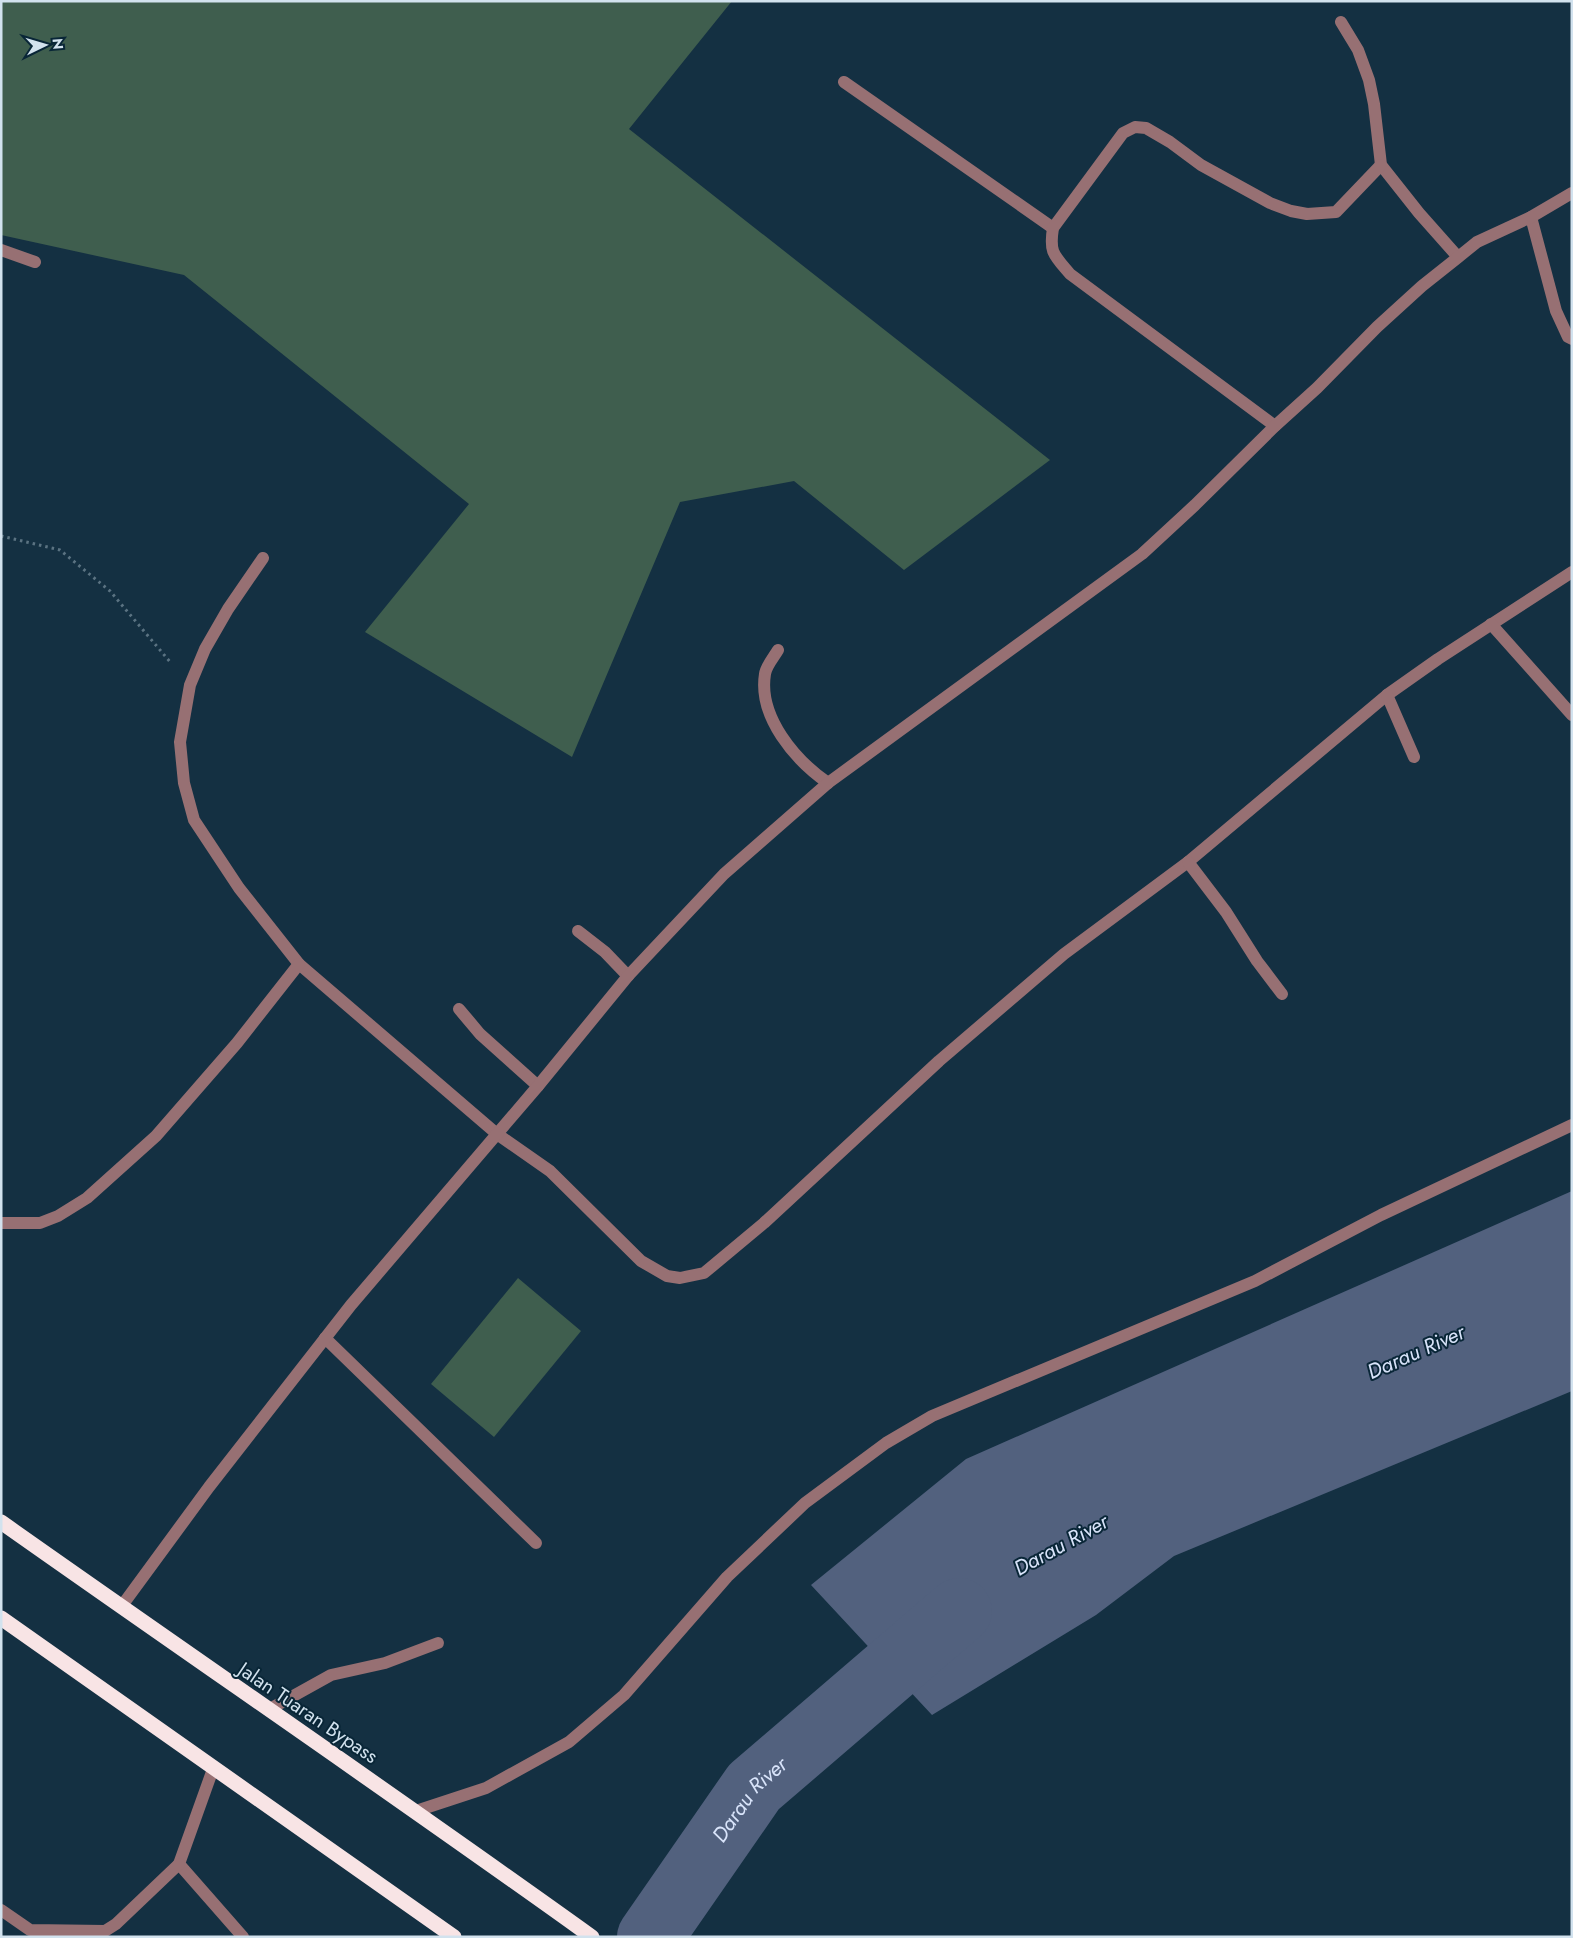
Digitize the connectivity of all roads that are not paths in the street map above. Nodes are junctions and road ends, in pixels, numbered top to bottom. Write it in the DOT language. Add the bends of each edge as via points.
graph roads {
  1 [pos="1340,22"];
  2 [pos="844,82"];
  3 [pos="1381,165"];
  4 [pos="1572,193"];
  5 [pos="1531,217"];
  6 [pos="1053,228"];
  7 [pos="1,250"];
  8 [pos="1458,257"];
  9 [pos="35,262"];
  10 [pos="1572,339"];
  11 [pos="1275,426"];
  12 [pos="263,558"];
  13 [pos="1572,572"];
  14 [pos="1491,624"];
  15 [pos="778,650"];
  16 [pos="1387,695"];
  17 [pos="1572,715"];
  18 [pos="1414,757"];
  19 [pos="828,783"];
  20 [pos="1188,862"];
  21 [pos="578,931"];
  22 [pos="299,964"];
  23 [pos="628,976"];
  24 [pos="1282,994"];
  25 [pos="459,1009"];
  26 [pos="538,1086"];
  27 [pos="1572,1125"];
  28 [pos="498,1134"];
  29 [pos="1,1223"];
  30 [pos="325,1338"];
  31 [pos="1,1522"];
  32 [pos="536,1543"];
  33 [pos="121,1607"];
  34 [pos="1,1618"];
  35 [pos="438,1643"];
  36 [pos="268,1710"];
  37 [pos="213,1768"];
  38 [pos="416,1811"];
  39 [pos="179,1864"];
  40 [pos="1,1910"];
  41 [pos="243,1937"];
  42 [pos="454,1937"];
  43 [pos="592,1937"];
  1 -- 3 [label="street" via="1358,50 1369,80"];
  2 -- 6 [label="street"];
  3 -- 6 [label="street" via="1336,212 1307,214 1270,202 1201,165 1146,128 1134,127 1123,133"];
  3 -- 8 [label="street"];
  4 -- 5 [label="street"];
  5 -- 8 [label="street" via="1477,242"];
  5 -- 10 [label="street" via="1556,311"];
  6 -- 11 [label="street" via="1050,245 1070,274"];
  7 -- 9 [label="street"];
  8 -- 11 [label="street" via="1377,327"];
  11 -- 19 [label="street" via="1142,554"];
  12 -- 22 [label="street" via="205,650 190,685 180,742 184,783 194,820 239,888"];
  13 -- 14 [label="street"];
  14 -- 16 [label="street"];
  14 -- 17 [label="street"];
  15 -- 19 [label="street" via="765,671 764,693 772,719 812,771"];
  16 -- 18 [label="street"];
  16 -- 20 [label="street"];
  19 -- 23 [label="street" via="724,874"];
  20 -- 24 [label="street"];
  20 -- 28 [label="street" via="1064,954 939,1061 764,1223 704,1273 680,1278 667,1276 640,1261 550,1171"];
  21 -- 23 [label="street"];
  22 -- 28 [label="street"];
  22 -- 29 [label="street" via="237,1043 156,1136 88,1198 40,1223"];
  23 -- 26 [label="street"];
  25 -- 26 [label="street" via="480,1034"];
  26 -- 28 [label="street"];
  27 -- 38 [label="street" via="1381,1215 1255,1281 932,1416 886,1443 805,1503 727,1577 624,1695 569,1742 486,1788"];
  28 -- 30 [label="street"];
  30 -- 32 [label="street"];
  30 -- 33 [label="street"];
  31 -- 33 [label="highway, Jalan Tuaran Bypass"];
  33 -- 36 [label="highway, Jalan Tuaran Bypass"];
  34 -- 37 [label="highway"];
  35 -- 36 [label="street" via="385,1663 331,1675"];
  36 -- 38 [label="highway, Jalan Tuaran Bypass"];
  37 -- 39 [label="street"];
  37 -- 42 [label="highway"];
  38 -- 43 [label="highway, Jalan Tuaran Bypass"];
  39 -- 40 [label="street" via="116,1924 105,1930 30,1930"];
  39 -- 41 [label="street"];
}
